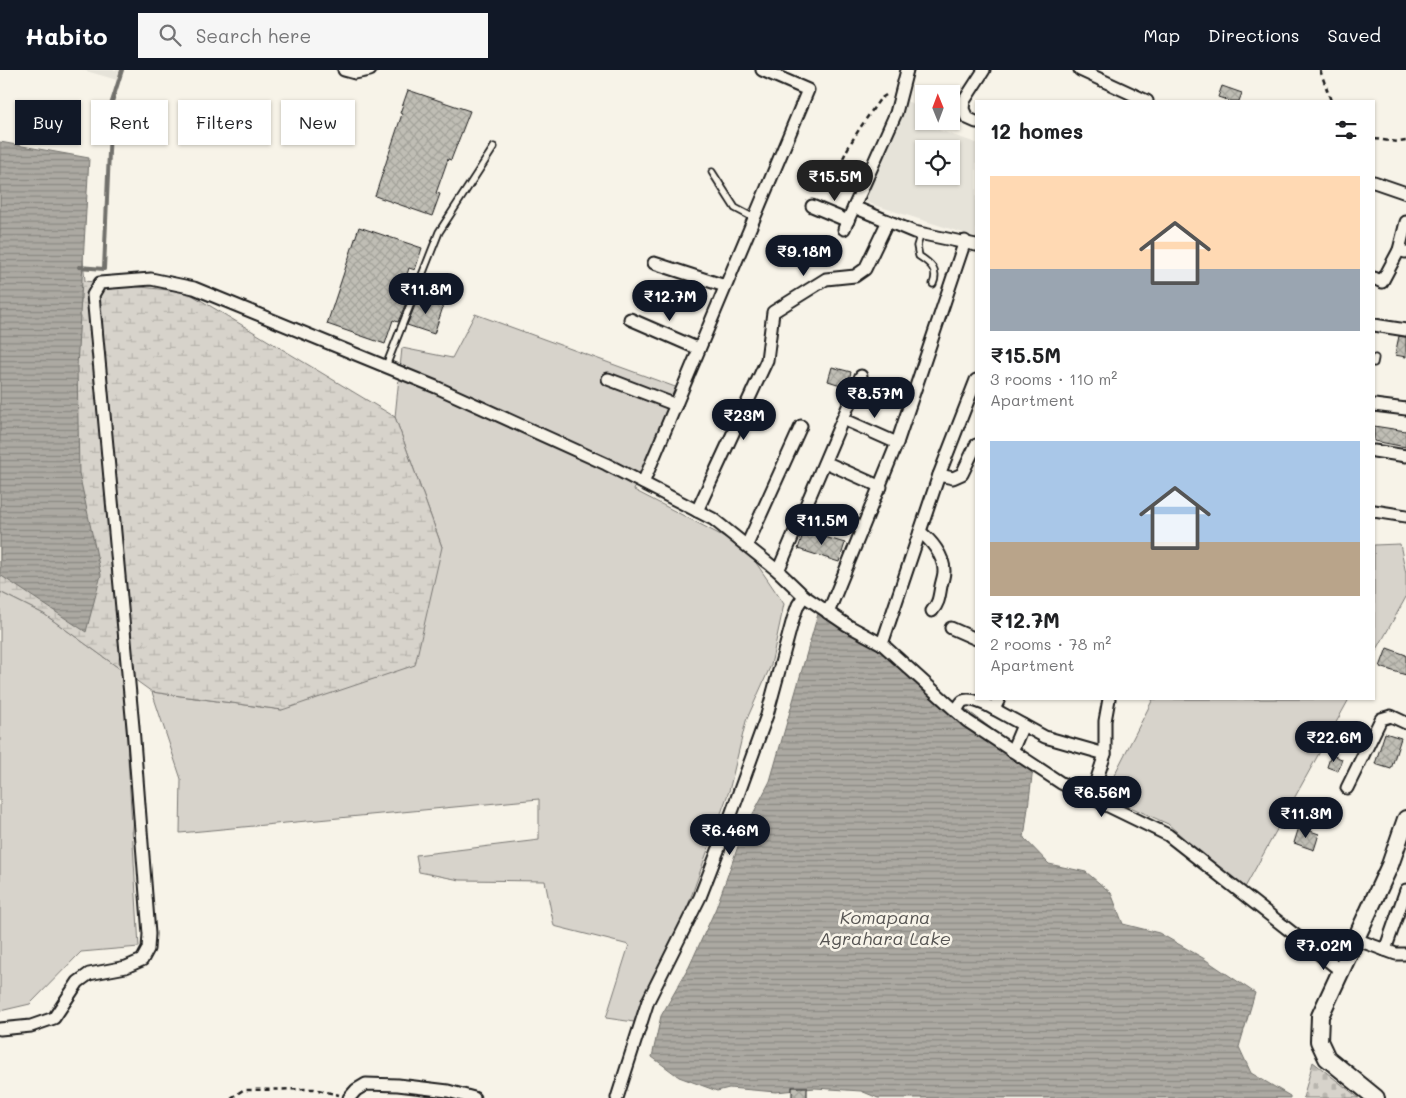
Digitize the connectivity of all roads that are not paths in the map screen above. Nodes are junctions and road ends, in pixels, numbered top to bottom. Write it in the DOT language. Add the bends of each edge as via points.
graph roads {
  1 [pos="344,70"];
  2 [pos="370,70"];
  3 [pos="762,70"];
  4 [pos="907,70"];
  5 [pos="984,70"];
  6 [pos="1080,70"];
  7 [pos="1145,100"];
  8 [pos="975,122"];
  9 [pos="494,147"];
  10 [pos="712,172"];
  11 [pos="1375,182"];
  12 [pos="1406,193"];
  13 [pos="856,204"];
  14 [pos="812,206"];
  15 [pos="754,218"];
  16 [pos="888,221"];
  17 [pos="1406,222"];
  18 [pos="920,233"];
  19 [pos="971,243"];
  20 [pos="1402,251"];
  21 [pos="654,263"];
  22 [pos="1375,278"];
  23 [pos="933,284"];
  24 [pos="725,286"];
  25 [pos="630,319"];
  26 [pos="1375,325"];
  27 [pos="1406,330"];
  28 [pos="699,348"];
  29 [pos="386,366"];
  30 [pos="861,376"];
  31 [pos="608,379"];
  32 [pos="975,388"];
  33 [pos="676,405"];
  34 [pos="1375,405"];
  35 [pos="1406,410"];
  36 [pos="843,419"];
  37 [pos="801,426"];
  38 [pos="897,443"];
  39 [pos="975,448"];
  40 [pos="1375,451"];
  41 [pos="1406,456"];
  42 [pos="825,462"];
  43 [pos="939,475"];
  44 [pos="643,483"];
  45 [pos="881,487"];
  46 [pos="697,511"];
  47 [pos="1375,511"];
  48 [pos="1406,516"];
  49 [pos="920,532"];
  50 [pos="748,545"];
  51 [pos="778,571"];
  52 [pos="804,596"];
  53 [pos="932,611"];
  54 [pos="828,613"];
  55 [pos="950,628"];
  56 [pos="975,639"];
  57 [pos="882,644"];
  58 [pos="1109,700"];
  59 [pos="996,704"];
  60 [pos="956,711"];
  61 [pos="1406,723"];
  62 [pos="1023,724"];
  63 [pos="1012,751"];
  64 [pos="1105,754"];
  65 [pos="1347,788"];
  66 [pos="1091,797"];
  67 [pos="1406,819"];
  68 [pos="1406,890"];
  69 [pos="1355,939"];
  70 [pos="1385,950"];
  71 [pos="1406,954"];
  72 [pos="1341,970"];
  73 [pos="0,1029"];
  74 [pos="349,1097"];
  75 [pos="474,1098"];
  76 [pos="617,1098"];
  77 [pos="1376,1098"];
  1 -- 2 [label="street" via="355,73"];
  3 -- 15 [label="street" via="808,90"];
  4 -- 13 [label="street" via="896,113"];
  5 -- 8 [label="street" via="964,101 967,118"];
  6 -- 7 [label="street"];
  9 -- 29 [label="lane" via="439,232"];
  10 -- 15 [label="lane" via="735,208"];
  11 -- 12 [label="street"];
  13 -- 14 [label="street" via="846,225"];
  13 -- 16 [label="street"];
  15 -- 24 [label="street"];
  16 -- 18 [label="street"];
  16 -- 46 [label="street" via="865,270 855,276 826,280 773,312 767,360"];
  17 -- 20 [label="street"];
  18 -- 19 [label="street"];
  18 -- 23 [label="lane" via="919,256 935,270"];
  19 -- 38 [label="street"];
  20 -- 22 [label="street" via="1382,282"];
  21 -- 24 [label="street"];
  24 -- 28 [label="street"];
  25 -- 28 [label="street"];
  26 -- 27 [label="street"];
  28 -- 33 [label="street"];
  29 -- 44 [label="street"];
  29 -- 73 [label="street" via="194,288 151,278 100,283 93,295 134,737 148,949 142,960 126,967 89,974 78,982 54,1018 30,1026"];
  30 -- 36 [label="street"];
  31 -- 33 [label="street"];
  32 -- 43 [label="street"];
  33 -- 44 [label="street"];
  34 -- 35 [label="street"];
  36 -- 38 [label="street"];
  36 -- 42 [label="street"];
  37 -- 50 [label="street"];
  38 -- 45 [label="street"];
  39 -- 43 [label="street" via="962,474 953,478"];
  40 -- 41 [label="street"];
  42 -- 45 [label="street"];
  42 -- 51 [label="street"];
  43 -- 49 [label="street"];
  44 -- 46 [label="street"];
  45 -- 54 [label="street"];
  46 -- 50 [label="street"];
  47 -- 48 [label="street"];
  49 -- 53 [label="street" via="935,547 944,570 938,604"];
  49 -- 57 [label="street"];
  50 -- 51 [label="street"];
  51 -- 52 [label="street"];
  52 -- 54 [label="street"];
  52 -- 76 [label="street" via="793,619 767,715 700,897 648,1001"];
  54 -- 57 [label="street"];
  55 -- 56 [label="street"];
  57 -- 60 [label="street"];
  58 -- 64 [label="street"];
  59 -- 60 [label="street" via="967,700"];
  59 -- 62 [label="street"];
  60 -- 63 [label="street"];
  61 -- 65 [label="street" via="1391,716 1381,719"];
  62 -- 63 [label="street"];
  62 -- 64 [label="street" via="1045,737"];
  63 -- 66 [label="street" via="1061,783"];
  64 -- 66 [label="street"];
  66 -- 72 [label="street" via="1168,836"];
  67 -- 69 [label="street" via="1390,865"];
  68 -- 70 [label="street"];
  69 -- 70 [label="street"];
  69 -- 72 [label="street"];
  70 -- 71 [label="street"];
  72 -- 77 [label="street" via="1320,1016 1319,1041 1327,1058"];
  74 -- 75 [label="street" via="366,1084 448,1091"];
}
